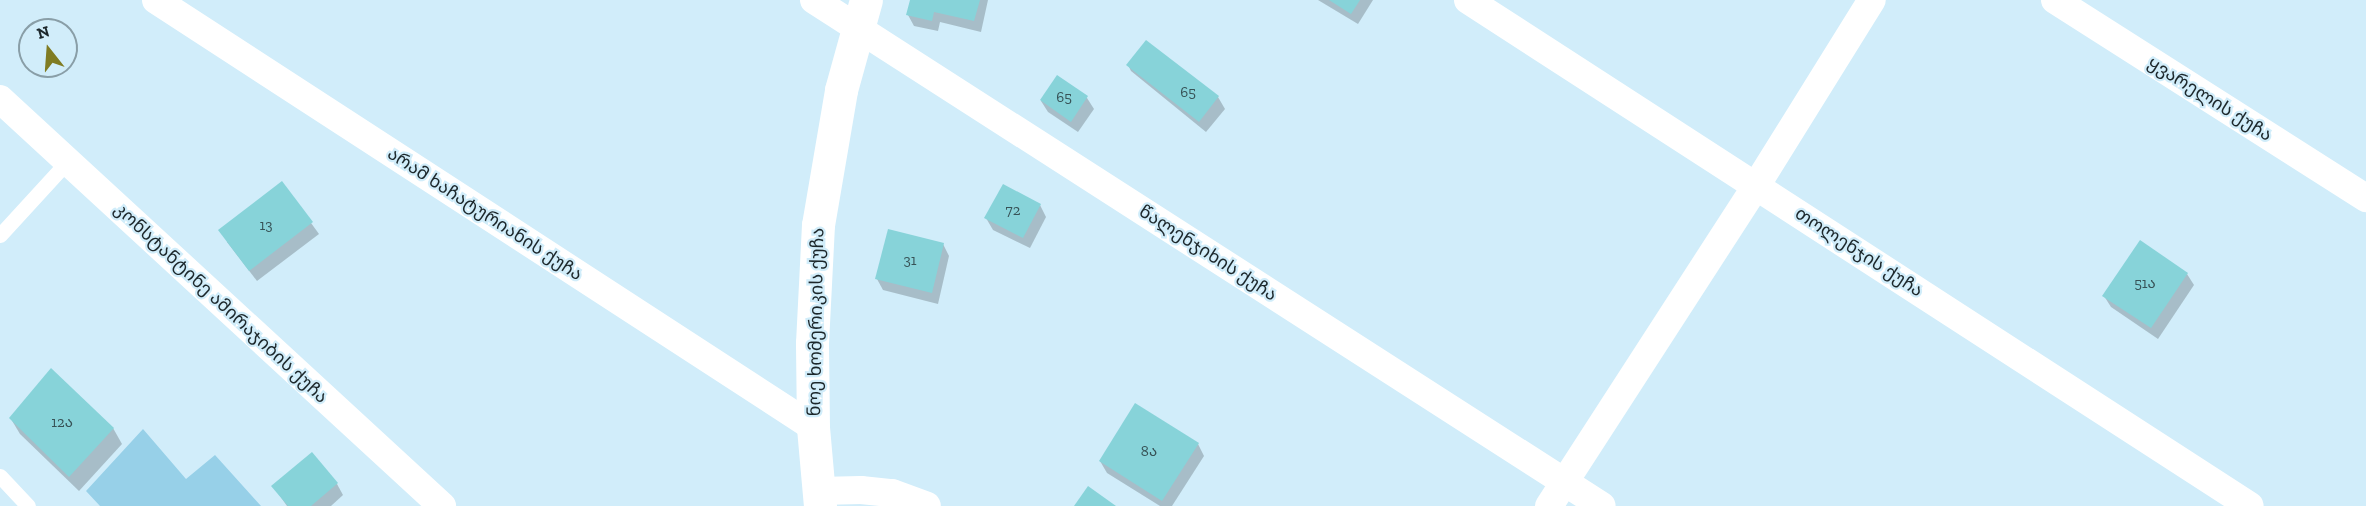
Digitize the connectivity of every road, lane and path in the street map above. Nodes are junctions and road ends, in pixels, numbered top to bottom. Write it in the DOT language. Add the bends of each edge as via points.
graph roads {
  1 [pos="156,0"];
  2 [pos="814,0"];
  3 [pos="1468,0"];
  4 [pos="1872,0"];
  5 [pos="2055,0"];
  6 [pos="863,15"];
  7 [pos="0,99"];
  8 [pos="67,162"];
  9 [pos="1756,186"];
  10 [pos="2366,198"];
  11 [pos="0,235"];
  12 [pos="813,427"];
  13 [pos="0,476"];
  14 [pos="1566,483"];
  15 [pos="820,499"];
  16 [pos="28,506"];
  17 [pos="442,506"];
  18 [pos="927,506"];
  19 [pos="1549,506"];
  20 [pos="1602,506"];
  21 [pos="2250,506"];
  1 -- 12 [label="street, არამ ხაჩატურიანის ქუჩა"];
  2 -- 6 [label="street, წალენჯიხის ქუჩა"];
  3 -- 9 [label="street, თოლენჯის ქუჩა"];
  4 -- 9 [label="street"];
  5 -- 10 [label="street, ყვარელის ქუჩა"];
  6 -- 12 [label="street, ნოე ხომერიკის ქუჩა" via="841,90 818,225 812,343"];
  6 -- 14 [label="street, წალენჯიხის ქუჩა"];
  7 -- 8 [label="street, კონსტანტინე ამირაჯიბის ქუჩა"];
  8 -- 11 [label="lane"];
  8 -- 17 [label="street, კონსტანტინე ამირაჯიბის ქუჩა"];
  9 -- 14 [label="street"];
  9 -- 21 [label="street, თოლენჯის ქუჩა"];
  12 -- 15 [label="street, ნოე ხომერიკის ქუჩა"];
  13 -- 16 [label="lane"];
  14 -- 19 [label="street"];
  14 -- 20 [label="street, წალენჯიხის ქუჩა"];
  15 -- 18 [label="street" via="861,490 892,493"];
}
